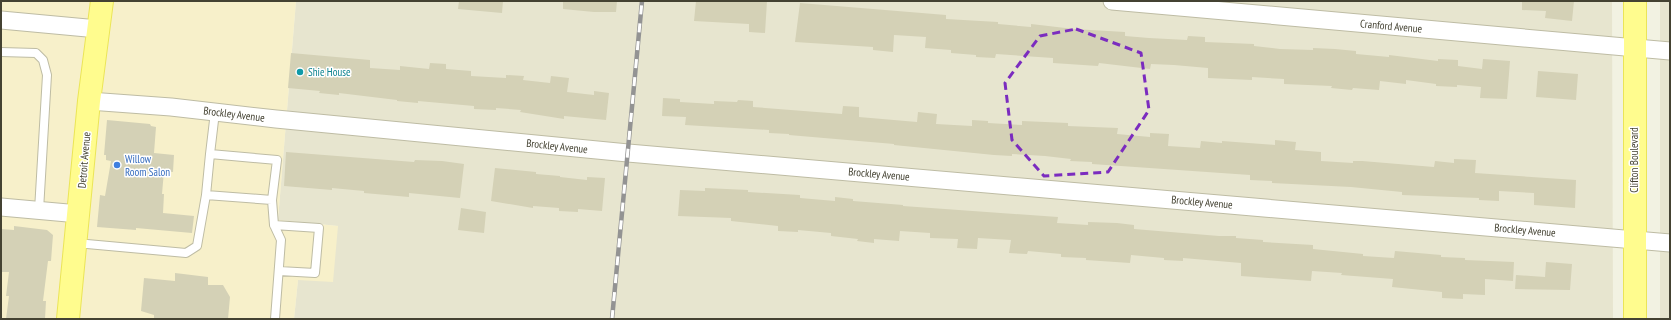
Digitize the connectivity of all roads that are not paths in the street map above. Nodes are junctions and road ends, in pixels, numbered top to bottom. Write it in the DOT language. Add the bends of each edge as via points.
graph roads {
  1 [pos="102,1"];
  2 [pos="1112,1"];
  3 [pos="1635,1"];
  4 [pos="1,20"];
  5 [pos="98,29"];
  6 [pos="1634,48"];
  7 [pos="1670,51"];
  8 [pos="1,52"];
  9 [pos="89,101"];
  10 [pos="215,112"];
  11 [pos="210,154"];
  12 [pos="206,194"];
  13 [pos="272,200"];
  14 [pos="1,207"];
  15 [pos="39,210"];
  16 [pos="79,214"];
  17 [pos="274,225"];
  18 [pos="1634,240"];
  19 [pos="76,243"];
  20 [pos="1670,243"];
  21 [pos="279,270"];
  22 [pos="68,319"];
  23 [pos="274,319"];
  24 [pos="1635,319"];
  1 -- 5 [label="main road, Detroit Avenue"];
  2 -- 6 [label="street, Cranford Avenue"];
  3 -- 6 [label="main road, Clifton Boulevard"];
  4 -- 5 [label="street"];
  5 -- 9 [label="main road, Detroit Avenue"];
  6 -- 7 [label="street, Cranford Avenue"];
  6 -- 18 [label="main road, Clifton Boulevard"];
  8 -- 15 [label="lane" via="36,53 43,60 47,75"];
  9 -- 10 [label="street, Brockley Avenue"];
  9 -- 16 [label="main road, Detroit Avenue"];
  10 -- 11 [label="lane"];
  10 -- 18 [label="street, Brockley Avenue" via="628,153"];
  11 -- 12 [label="lane"];
  11 -- 13 [label="lane" via="276,160"];
  12 -- 13 [label="lane"];
  12 -- 19 [label="lane" via="197,246 186,253"];
  13 -- 17 [label="lane"];
  14 -- 15 [label="street"];
  15 -- 16 [label="street"];
  16 -- 19 [label="main road, Detroit Avenue"];
  17 -- 21 [label="lane" via="281,240"];
  17 -- 21 [label="lane" via="319,228 315,273"];
  18 -- 20 [label="street, Brockley Avenue"];
  18 -- 24 [label="main road, Clifton Boulevard"];
  19 -- 22 [label="main road, Detroit Avenue"];
  21 -- 23 [label="lane"];
}
